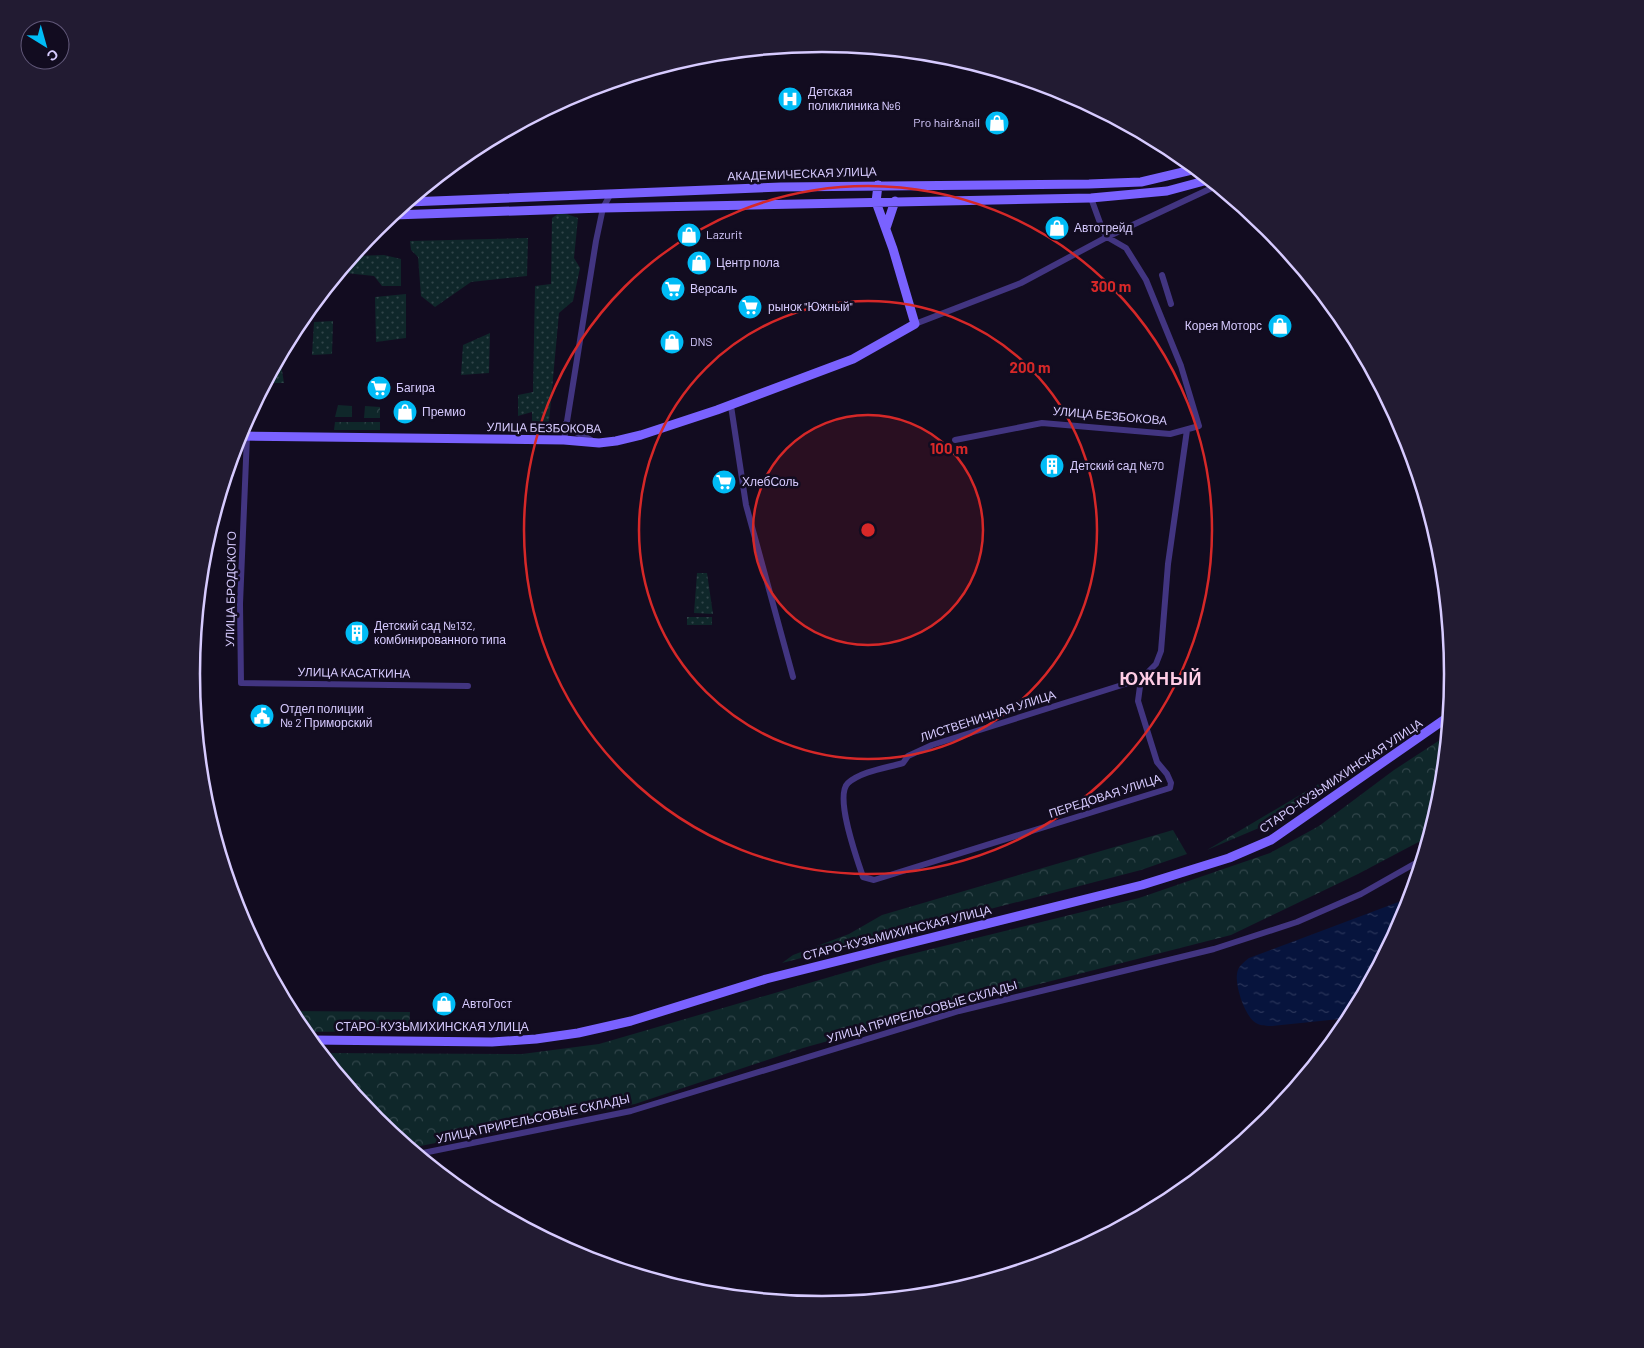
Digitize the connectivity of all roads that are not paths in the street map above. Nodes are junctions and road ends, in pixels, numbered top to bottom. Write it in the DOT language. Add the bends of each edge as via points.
graph roads {
  1 [pos="1187,171"];
  2 [pos="1201,182"];
  3 [pos="878,184"];
  4 [pos="845,186"];
  5 [pos="1210,189"];
  6 [pos="611,193"];
  7 [pos="1091,198"];
  8 [pos="895,201"];
  9 [pos="419,202"];
  10 [pos="842,202"];
  11 [pos="876,202"];
  12 [pos="603,208"];
  13 [pos="404,215"];
  14 [pos="886,228"];
  15 [pos="1107,237"];
  16 [pos="1162,275"];
  17 [pos="1171,304"];
  18 [pos="915,324"];
  19 [pos="731,406"];
  20 [pos="566,423"];
  21 [pos="1187,430"];
  22 [pos="248,436"];
  23 [pos="564,440"];
  24 [pos="955,440"];
  25 [pos="599,442"];
  26 [pos="243,449"];
  27 [pos="793,677"];
  28 [pos="1141,679"];
  29 [pos="241,683"];
  30 [pos="468,686"];
  31 [pos="1441,722"];
  32 [pos="1414,864"];
  33 [pos="863,876"];
  34 [pos="320,1040"];
  35 [pos="426,1152"];
  1 -- 3 [label="main road, АКАДЕМИЧЕСКАЯ УЛИЦА" via="1158,179 1123,182"];
  2 -- 7 [label="main road" via="1167,191"];
  3 -- 4 [label="main road, АКАДЕМИЧЕСКАЯ УЛИЦА"];
  3 -- 11 [label="main road"];
  4 -- 6 [label="main road, АКАДЕМИЧЕСКАЯ УЛИЦА"];
  4 -- 10 [label="main road"];
  5 -- 15 [label="street, УЛИЦА БЕЗБОКОВА"];
  6 -- 9 [label="main road, АКАДЕМИЧЕСКАЯ УЛИЦА"];
  6 -- 12 [label="street"];
  7 -- 8 [label="main road"];
  7 -- 15 [label="street"];
  8 -- 11 [label="main road"];
  8 -- 14 [label="main road"];
  10 -- 11 [label="main road"];
  10 -- 12 [label="main road"];
  11 -- 14 [label="main road"];
  12 -- 13 [label="main road"];
  12 -- 20 [label="street"];
  14 -- 18 [label="main road"];
  15 -- 18 [label="street, УЛИЦА БЕЗБОКОВА" via="1021,283"];
  15 -- 21 [label="street" via="1126,248 1136,261 1162,317 1199,426"];
  16 -- 17 [label="street"];
  18 -- 19 [label="main road, УЛИЦА БЕЗБОКОВА" via="853,359"];
  19 -- 25 [label="main road, УЛИЦА БЕЗБОКОВА" via="642,435"];
  19 -- 27 [label="street" via="746,505"];
  20 -- 23 [label="street"];
  20 -- 25 [label="street" via="581,436"];
  21 -- 24 [label="street, УЛИЦА БЕЗБОКОВА" via="1170,434 1042,423"];
  21 -- 28 [label="street" via="1168,564 1161,651 1156,664"];
  22 -- 23 [label="main road, УЛИЦА БЕЗБОКОВА"];
  23 -- 25 [label="main road, УЛИЦА БЕЗБОКОВА"];
  26 -- 29 [label="street, УЛИЦА БРОДСКОГО"];
  28 -- 33 [label="street, ЛИСТВЕНИЧНАЯ УЛИЦА" via="932,745 903,763 847,784 842,798"];
  28 -- 33 [label="street, ПЕРЕДОВАЯ УЛИЦА" via="1138,701 1157,762 1171,783 1170,788 874,880"];
  29 -- 30 [label="street, УЛИЦА КАСАТКИНА"];
  31 -- 34 [label="main road, СТАРО-КУЗЬМИХИНСКАЯ УЛИЦА" via="1271,840 1228,858 1142,885 766,979 594,1030 492,1042"];
  32 -- 35 [label="street, УЛИЦА ПРИРЕЛЬСОВЫЕ СКЛАДЫ" via="1361,894 1297,922 1214,948 959,1011 631,1111"];
}
